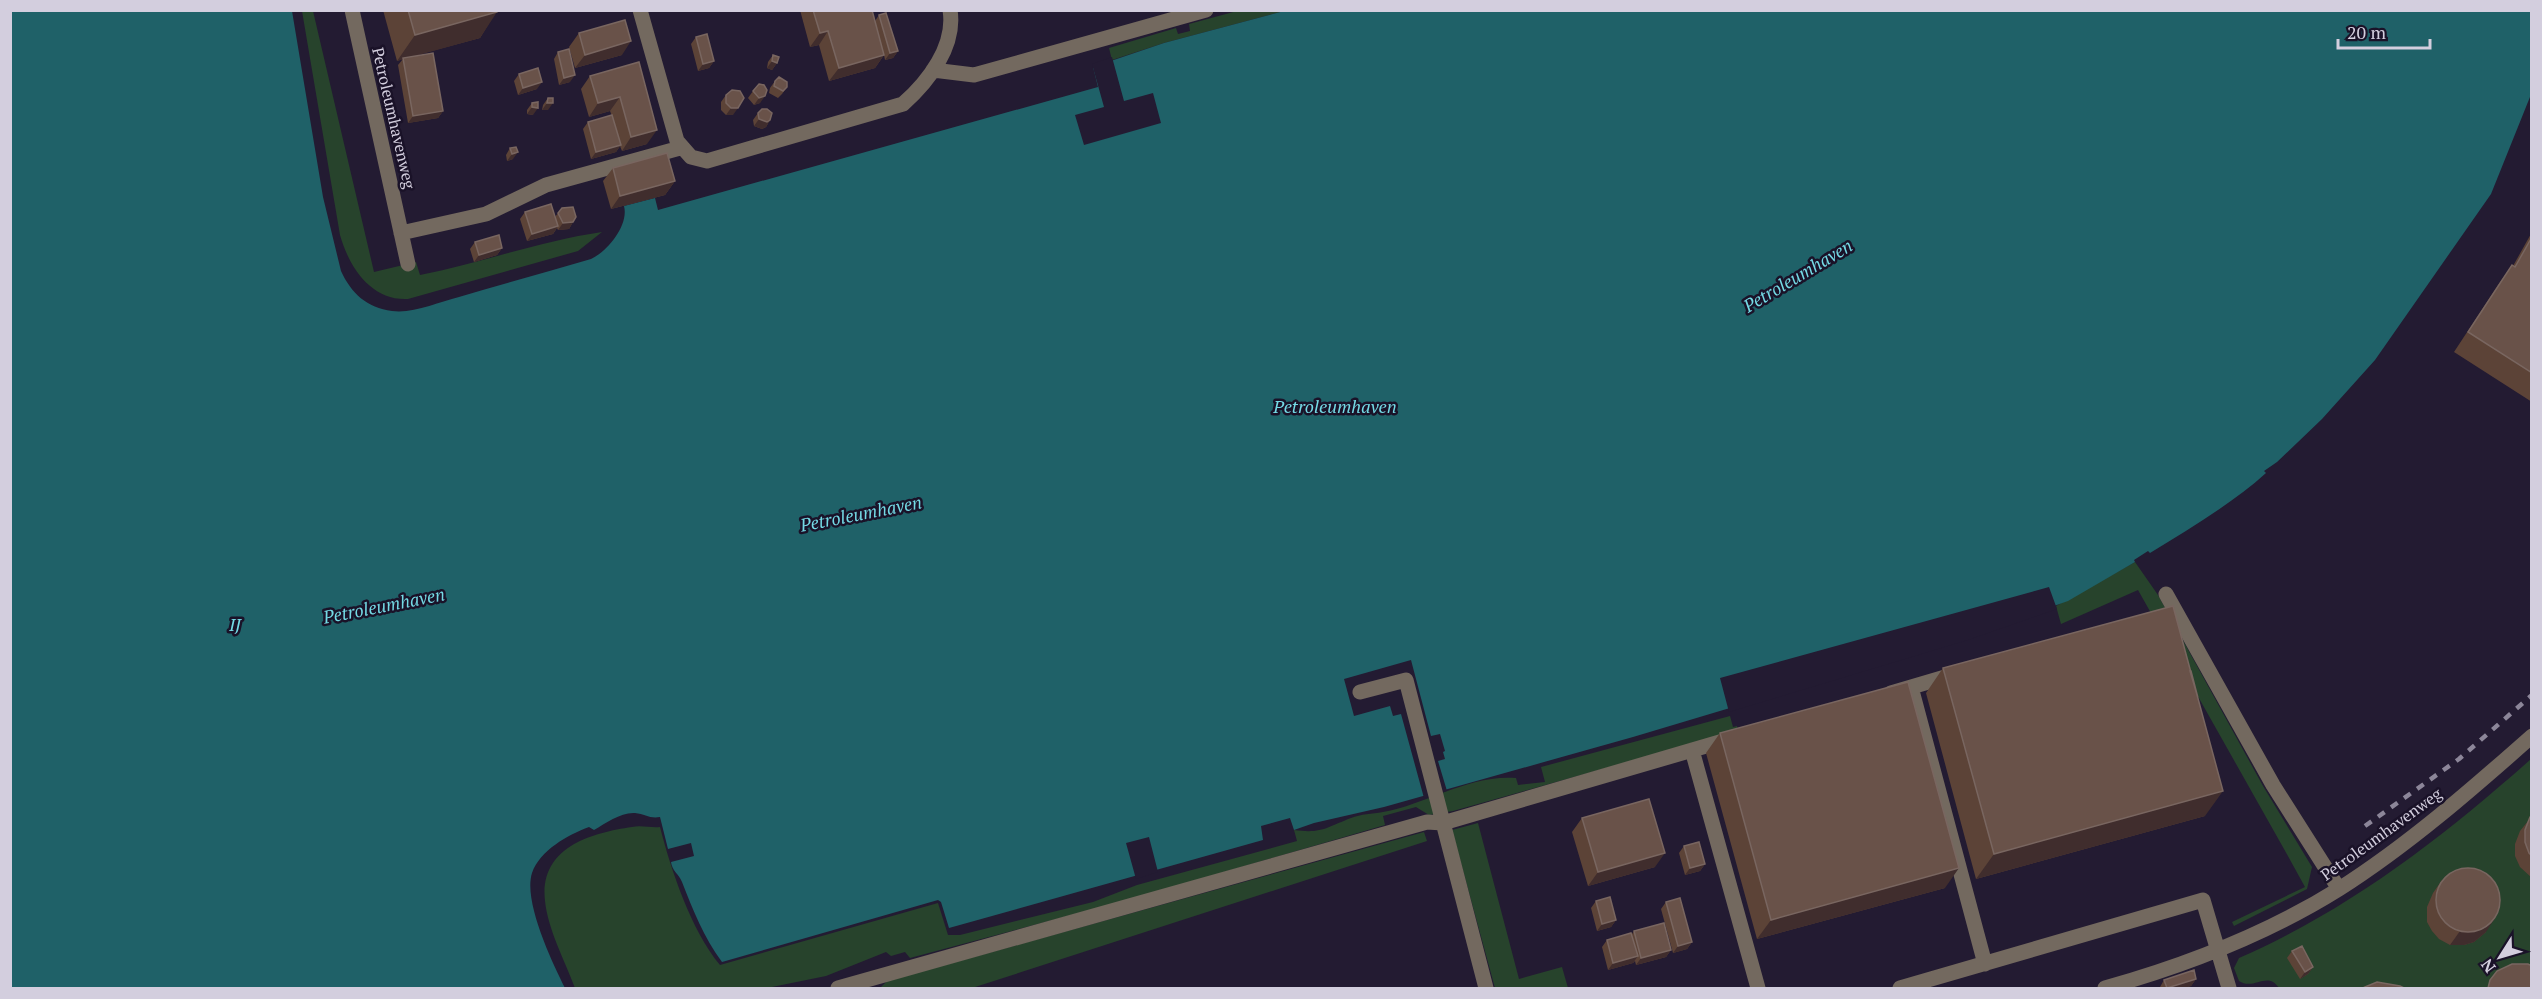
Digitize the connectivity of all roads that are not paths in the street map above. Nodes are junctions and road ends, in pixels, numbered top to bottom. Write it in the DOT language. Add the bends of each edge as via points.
graph roads {
  1 [pos="352,10"];
  2 [pos="640,10"];
  3 [pos="950,10"];
  4 [pos="1206,10"];
  5 [pos="933,70"];
  6 [pos="680,148"];
  7 [pos="401,233"];
  8 [pos="408,264"];
  9 [pos="2166,594"];
  10 [pos="1966,671"];
  11 [pos="1911,687"];
  12 [pos="1360,692"];
  13 [pos="1879,696"];
  14 [pos="1749,734"];
  15 [pos="2532,736"];
  16 [pos="1692,750"];
  17 [pos="1443,823"];
  18 [pos="2339,889"];
  19 [pos="2217,950"];
  20 [pos="1985,964"];
  21 [pos="861,985"];
  22 [pos="838,988"];
  23 [pos="1486,988"];
  24 [pos="1758,988"];
  25 [pos="1900,988"];
  26 [pos="2105,988"];
  27 [pos="2229,988"];
  1 -- 7 [label="street, Petroleumhavenweg"];
  2 -- 6 [label="street"];
  3 -- 5 [label="street" via="950,31"];
  4 -- 5 [label="street" via="974,75"];
  5 -- 6 [label="street" via="921,89 903,104 715,159 699,160"];
  6 -- 7 [label="street" via="546,185 486,214"];
  7 -- 8 [label="street, Petroleumhavenweg"];
  9 -- 18 [label="street" via="2273,785"];
  10 -- 11 [label="street"];
  11 -- 13 [label="street"];
  11 -- 20 [label="street"];
  12 -- 17 [label="street" via="1406,680"];
  14 -- 16 [label="street"];
  15 -- 18 [label="street, Petroleumhavenweg" via="2424,826"];
  16 -- 17 [label="street"];
  16 -- 24 [label="street"];
  17 -- 21 [label="street" via="1427,822"];
  17 -- 23 [label="street"];
  18 -- 19 [label="street, Petroleumhavenweg"];
  19 -- 20 [label="street" via="2203,900"];
  19 -- 26 [label="street, Petroleumhavenweg"];
  19 -- 27 [label="street"];
  20 -- 25 [label="street"];
  21 -- 22 [label="street"];
}
